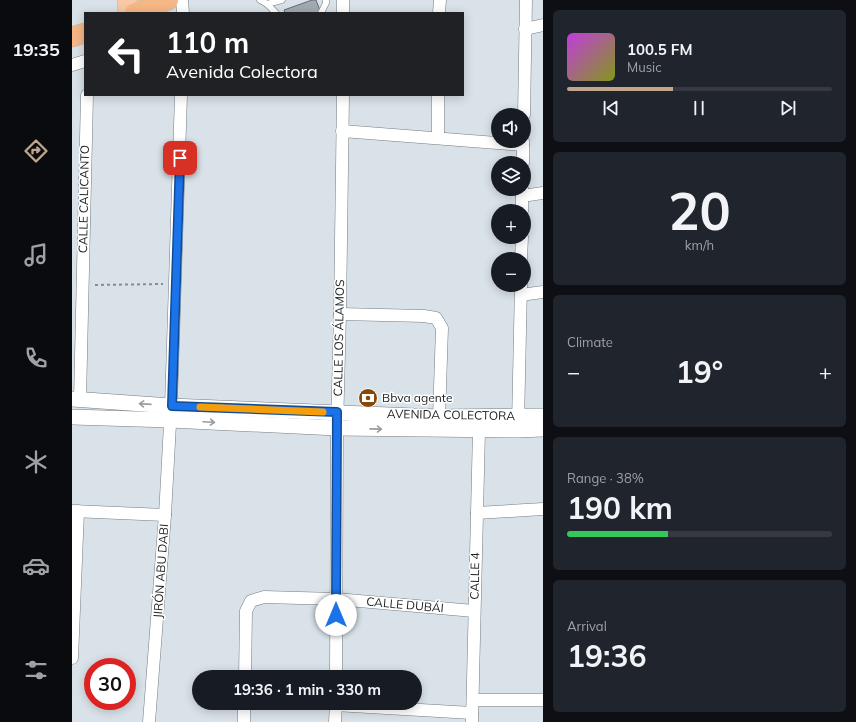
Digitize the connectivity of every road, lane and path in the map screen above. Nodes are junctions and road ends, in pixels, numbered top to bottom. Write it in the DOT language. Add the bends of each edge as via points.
graph roads {
  1 [pos="127,0"];
  2 [pos="168,0"];
  3 [pos="182,0"];
  4 [pos="260,0"];
  5 [pos="282,0"];
  6 [pos="326,0"];
  7 [pos="343,0"];
  8 [pos="440,0"];
  9 [pos="526,0"];
  10 [pos="267,4"];
  11 [pos="127,12"];
  12 [pos="137,12"];
  13 [pos="183,12"];
  14 [pos="275,12"];
  15 [pos="322,12"];
  16 [pos="343,12"];
  17 [pos="439,12"];
  18 [pos="543,25"];
  19 [pos="525,29"];
  20 [pos="84,61"];
  21 [pos="72,65"];
  22 [pos="87,96"];
  23 [pos="181,96"];
  24 [pos="342,96"];
  25 [pos="438,96"];
  26 [pos="524,108"];
  27 [pos="342,131"];
  28 [pos="438,138"];
  29 [pos="491,141"];
  30 [pos="531,192"];
  31 [pos="543,193"];
  32 [pos="78,229"];
  33 [pos="176,284"];
  34 [pos="82,285"];
  35 [pos="531,291"];
  36 [pos="521,292"];
  37 [pos="543,292"];
  38 [pos="340,314"];
  39 [pos="76,400"];
  40 [pos="337,412"];
  41 [pos="171,413"];
  42 [pos="543,416"];
  43 [pos="72,417"];
  44 [pos="440,417"];
  45 [pos="518,424"];
  46 [pos="337,428"];
  47 [pos="543,429"];
  48 [pos="479,430"];
  49 [pos="543,509"];
  50 [pos="75,511"];
  51 [pos="477,512"];
  52 [pos="165,515"];
  53 [pos="336,599"];
  54 [pos="474,611"];
  55 [pos="72,658"];
  56 [pos="244,670"];
  57 [pos="336,670"];
  58 [pos="472,700"];
  59 [pos="543,700"];
  60 [pos="244,710"];
  61 [pos="336,710"];
  62 [pos="399,710"];
  63 [pos="472,717"];
  64 [pos="149,722"];
  65 [pos="244,722"];
  66 [pos="335,722"];
  1 -- 11 [label="main road"];
  2 -- 12 [label="highway"];
  3 -- 13 [label="street"];
  4 -- 10 [label="lane"];
  5 -- 10 [label="lane"];
  6 -- 15 [label="lane"];
  7 -- 16 [label="street"];
  8 -- 17 [label="street"];
  9 -- 19 [label="street"];
  10 -- 14 [label="lane"];
  18 -- 19 [label="street"];
  19 -- 26 [label="street"];
  20 -- 21 [label="street"];
  22 -- 32 [label="street, CALLE CALICANTO"];
  23 -- 33 [label="street, JIRÓN ABU DABI"];
  24 -- 27 [label="street, CALLE LOS ÁLAMOS"];
  25 -- 28 [label="street"];
  27 -- 28 [label="street"];
  27 -- 38 [label="street, CALLE LOS ÁLAMOS"];
  28 -- 29 [label="street"];
  30 -- 31 [label="street"];
  32 -- 34 [label="street, CALLE CALICANTO"];
  33 -- 34 [label="path"];
  33 -- 41 [label="street, JIRÓN ABU DABI"];
  34 -- 39 [label="street, CALLE CALICANTO"];
  35 -- 37 [label="street"];
  36 -- 45 [label="street"];
  38 -- 40 [label="street, CALLE LOS ÁLAMOS"];
  38 -- 44 [label="street" via="436,318 442,328"];
  41 -- 39 [label="street, AVENIDA COLECTORA, one-way"];
  40 -- 41 [label="street, AVENIDA COLECTORA"];
  40 -- 44 [label="street, AVENIDA COLECTORA"];
  40 -- 46 [label="street, CALLE LOS ÁLAMOS"];
  41 -- 43 [label="street, AVENIDA COLECTORA"];
  41 -- 46 [label="street, AVENIDA COLECTORA, one-way"];
  41 -- 52 [label="street, JIRÓN ABU DABI"];
  42 -- 45 [label="street, AVENIDA COLECTORA"];
  44 -- 45 [label="street, AVENIDA COLECTORA"];
  45 -- 47 [label="street, AVENIDA COLECTORA"];
  45 -- 48 [label="street, AVENIDA COLECTORA"];
  46 -- 48 [label="street, AVENIDA COLECTORA, one-way"];
  46 -- 53 [label="street, CALLE LOS ÁLAMOS"];
  48 -- 51 [label="street, CALLE 4"];
  49 -- 51 [label="street"];
  50 -- 52 [label="street"];
  50 -- 55 [label="street"];
  51 -- 54 [label="street, CALLE 4"];
  52 -- 64 [label="street, JIRÓN ABU DABI"];
  53 -- 54 [label="street, CALLE DUBÁI"];
  53 -- 56 [label="street, CALLE DUBÁI" via="264,597 251,602 246,611"];
  53 -- 57 [label="street, CALLE LOS ÁLAMOS"];
  54 -- 58 [label="street, CALLE 4"];
  58 -- 59 [label="street"];
  58 -- 63 [label="street, CALLE 4"];
  60 -- 65 [label="street"];
  61 -- 66 [label="street"];
  62 -- 63 [label="street"];
}
